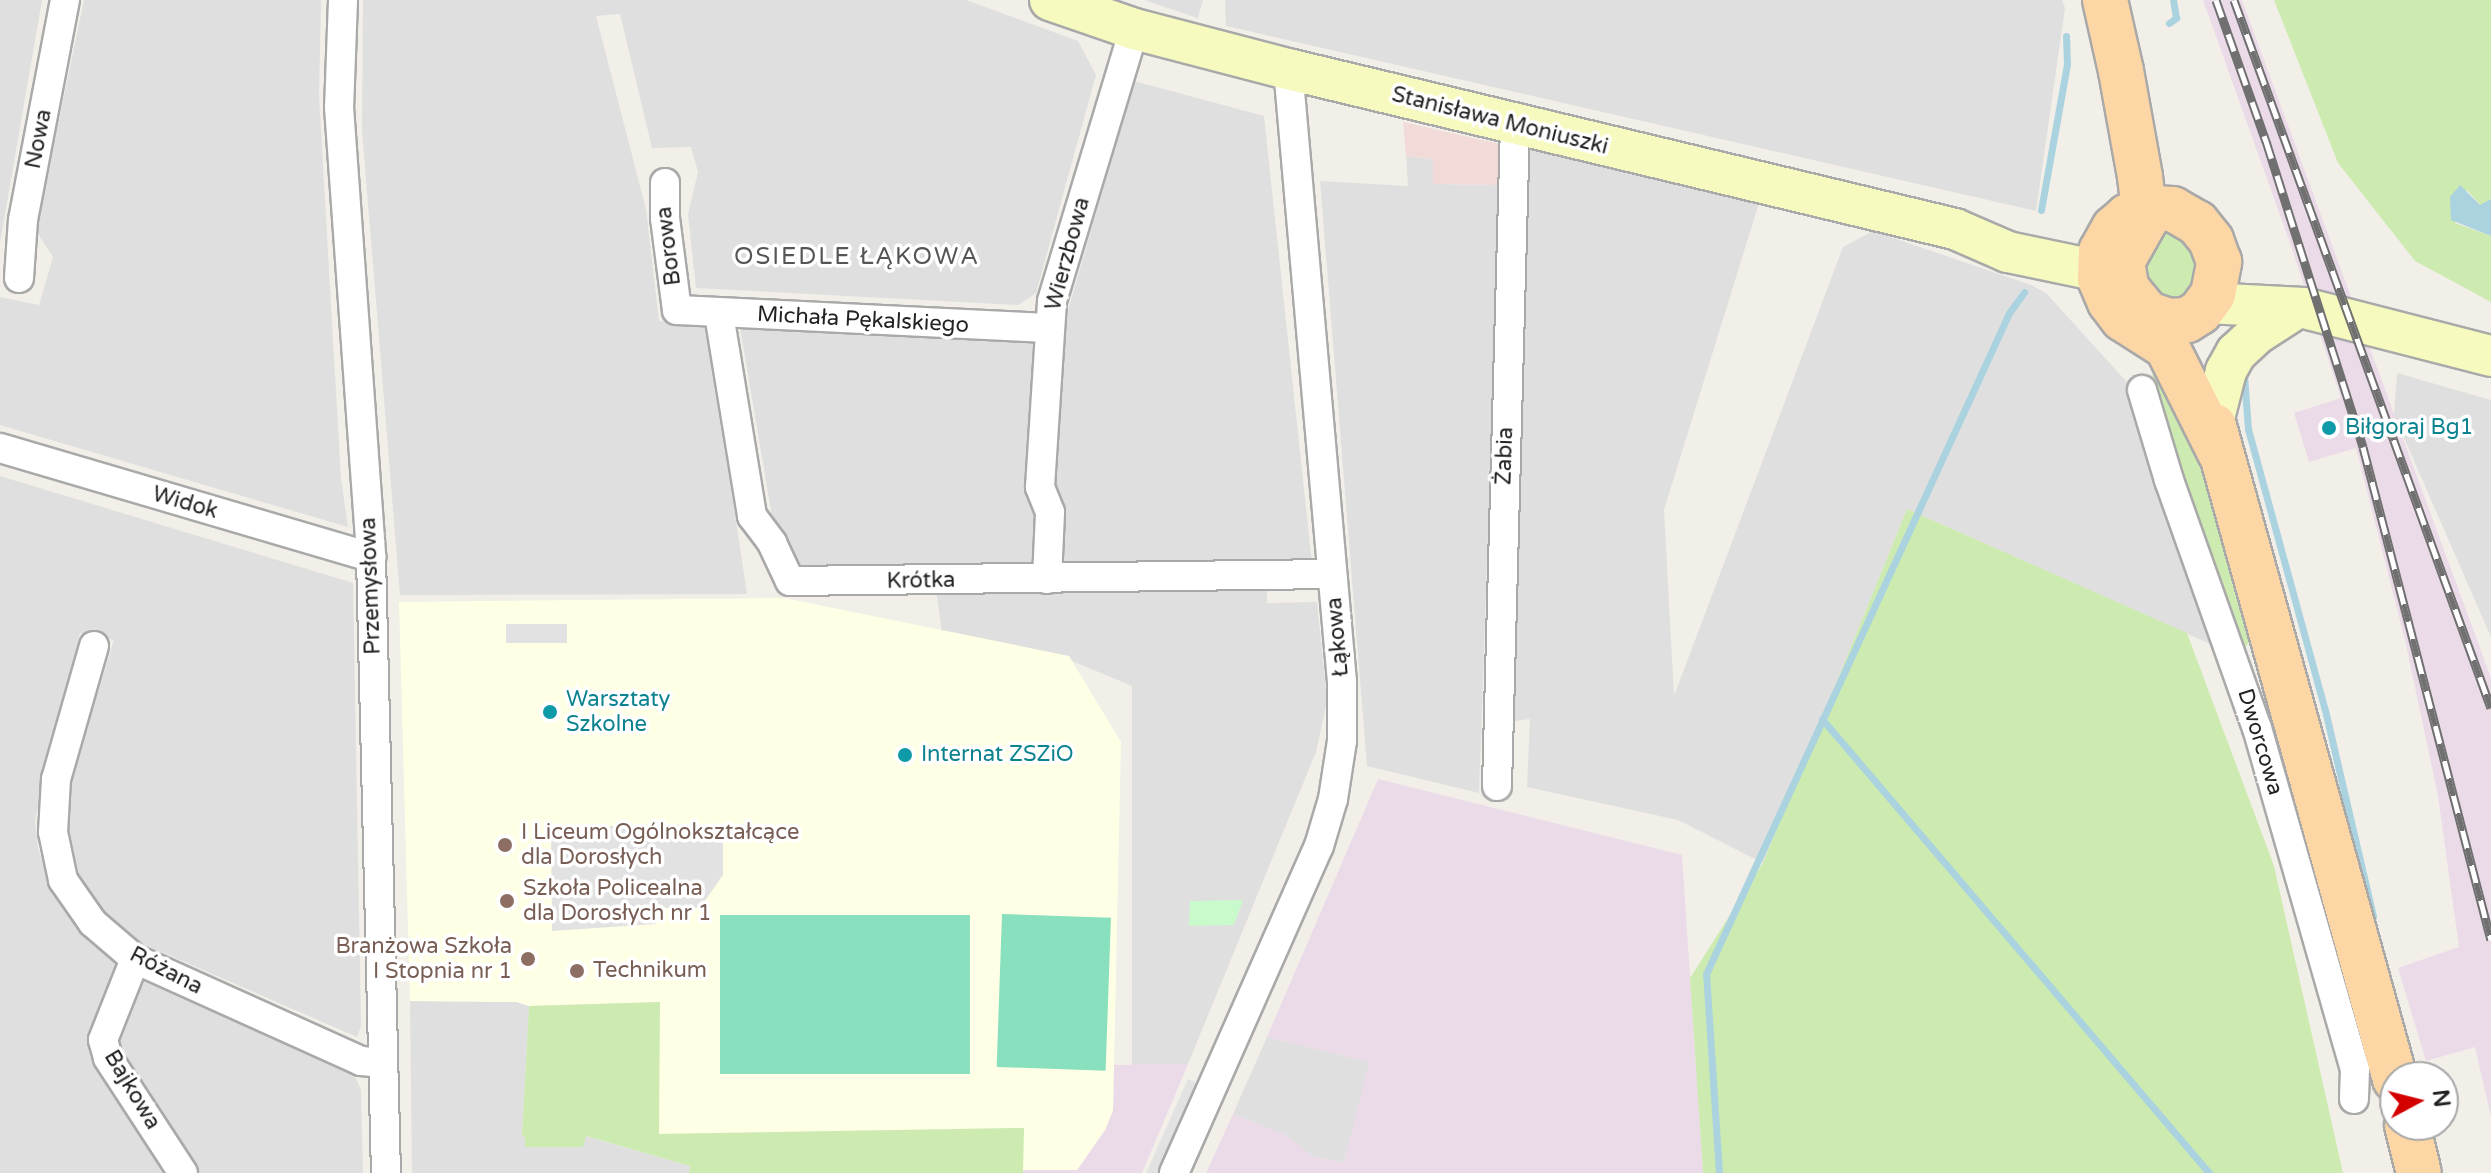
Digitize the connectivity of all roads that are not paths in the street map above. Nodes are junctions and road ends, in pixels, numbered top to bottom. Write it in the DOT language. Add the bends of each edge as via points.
graph roads {
  1 [pos="65,0"];
  2 [pos="343,0"];
  3 [pos="1050,0"];
  4 [pos="2105,0"];
  5 [pos="2134,0"];
  6 [pos="1134,29"];
  7 [pos="1288,69"];
  8 [pos="1515,125"];
  9 [pos="665,183"];
  10 [pos="2162,211"];
  11 [pos="2219,262"];
  12 [pos="2110,263"];
  13 [pos="19,278"];
  14 [pos="2203,308"];
  15 [pos="2299,309"];
  16 [pos="677,310"];
  17 [pos="719,314"];
  18 [pos="1049,328"];
  19 [pos="2491,356"];
  20 [pos="2142,390"];
  21 [pos="2216,437"];
  22 [pos="0,448"];
  23 [pos="371,557"];
  24 [pos="1332,574"];
  25 [pos="1047,579"];
  26 [pos="94,646"];
  27 [pos="2277,649"];
  28 [pos="2235,662"];
  29 [pos="1497,786"];
  30 [pos="135,959"];
  31 [pos="2390,1061"];
  32 [pos="383,1063"];
  33 [pos="2354,1099"];
  34 [pos="2411,1141"];
  35 [pos="183,1173"];
  36 [pos="386,1173"];
  37 [pos="1174,1173"];
  38 [pos="2419,1173"];
  1 -- 13 [label="street, Nowa" via="23,220"];
  2 -- 23 [label="street, Przemysłowa" via="339,107"];
  3 -- 6 [label="street, Stanisława Moniuszki"];
  4 -- 10 [label="main road"];
  5 -- 10 [label="main road" via="2169,188"];
  6 -- 7 [label="street, Stanisława Moniuszki"];
  6 -- 18 [label="street, Wierzbowa"];
  7 -- 8 [label="street, Stanisława Moniuszki"];
  7 -- 24 [label="street, Łąkowa"];
  8 -- 12 [label="street, Stanisława Moniuszki" via="1955,229 2003,228 2084,240"];
  8 -- 29 [label="street, Żabia"];
  9 -- 16 [label="street, Borowa"];
  10 -- 11 [label="main road" via="2207,233"];
  10 -- 12 [label="main road" via="2145,223 2123,258"];
  11 -- 14 [label="main road" via="2218,280"];
  11 -- 15 [label="street" via="2279,290"];
  12 -- 14 [label="main road" via="2137,304 2152,315 2187,320"];
  12 -- 21 [label="main road" via="2106,293 2135,329 2163,343"];
  14 -- 15 [label="street"];
  14 -- 21 [label="main road" via="2195,331"];
  15 -- 19 [label="street"];
  15 -- 21 [label="street" via="2236,353 2226,371"];
  16 -- 17 [label="street, Michała Pękalskiego"];
  17 -- 18 [label="street, Michała Pękalskiego"];
  17 -- 25 [label="street, Krótka" via="752,516 790,581"];
  18 -- 25 [label="street, Wierzbowa" via="1040,487 1050,512"];
  20 -- 28 [label="street, Dworcowa"];
  21 -- 27 [label="main road"];
  22 -- 23 [label="street, Widok"];
  23 -- 32 [label="street, Przemysłowa"];
  24 -- 25 [label="street, Krótka"];
  24 -- 37 [label="street, Łąkowa" via="1343,713 1333,799 1301,888"];
  26 -- 30 [label="street, Różana" via="56,779 53,832 63,880 93,923"];
  27 -- 28 [label="street"];
  27 -- 31 [label="main road"];
  28 -- 33 [label="street, Dworcowa" via="2355,1069"];
  30 -- 32 [label="street, Różana" via="361,1061"];
  30 -- 35 [label="street, Bajkowa" via="103,1040 108,1058"];
  32 -- 36 [label="street, Przemysłowa"];
  34 -- 38 [label="main road"];
}
